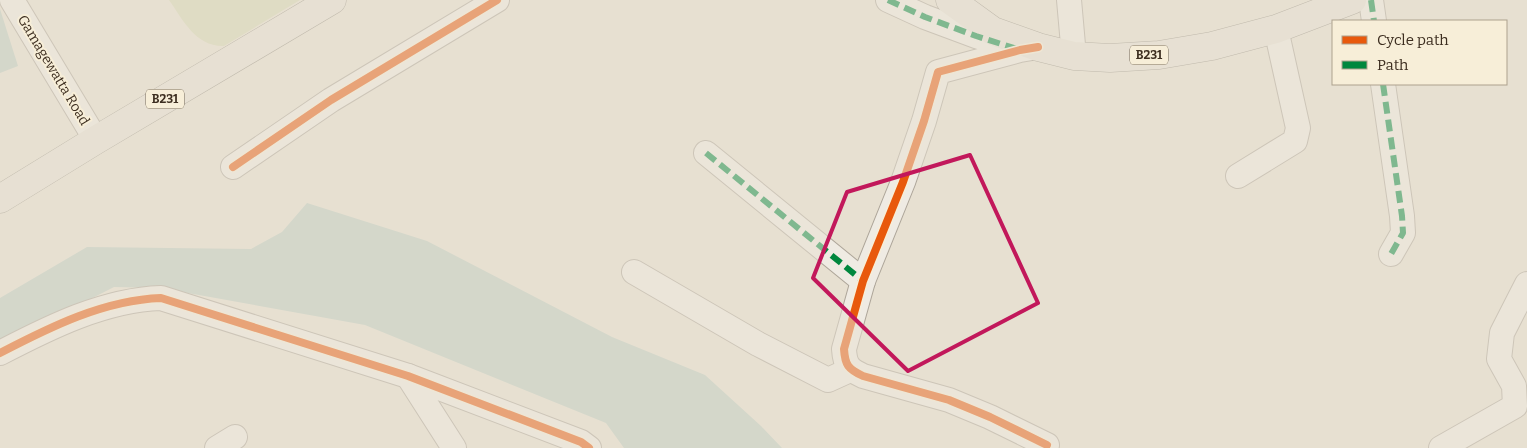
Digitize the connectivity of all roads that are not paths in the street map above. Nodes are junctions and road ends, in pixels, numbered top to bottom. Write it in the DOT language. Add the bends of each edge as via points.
graph roads {
  1 [pos="12,0"];
  2 [pos="332,0"];
  3 [pos="498,0"];
  4 [pos="888,0"];
  5 [pos="950,0"];
  6 [pos="1069,0"];
  7 [pos="1352,0"];
  8 [pos="1371,0"];
  9 [pos="1374,20"];
  10 [pos="1276,29"];
  11 [pos="1029,48"];
  12 [pos="1074,56"];
  13 [pos="1383,85"];
  14 [pos="96,140"];
  15 [pos="706,153"];
  16 [pos="233,167"];
  17 [pos="1238,176"];
  18 [pos="0,199"];
  19 [pos="1391,254"];
  20 [pos="634,272"];
  21 [pos="862,281"];
  22 [pos="1527,284"];
  23 [pos="0,353"];
  24 [pos="850,370"];
  25 [pos="408,376"];
  26 [pos="1047,444"];
  27 [pos="454,448"];
  28 [pos="589,448"];
  29 [pos="1441,448"];
  1 -- 14 [label="street, Gamagewatta Road"];
  2 -- 14 [label="main road, B231"];
  3 -- 16 [label="street" via="331,100"];
  4 -- 11 [label="street" via="967,33"];
  5 -- 11 [label="main road, B231" via="993,31"];
  6 -- 12 [label="street"];
  7 -- 10 [label="main road, B231"];
  8 -- 9 [label="street"];
  10 -- 12 [label="main road, B231" via="1212,46 1159,55"];
  10 -- 17 [label="street" via="1297,135 1295,141"];
  11 -- 12 [label="main road, B231"];
  11 -- 21 [label="street" via="938,72 903,182"];
  13 -- 19 [label="street" via="1403,233"];
  14 -- 18 [label="main road, B231"];
  15 -- 21 [label="street"];
  20 -- 24 [label="street" via="758,344 828,380"];
  21 -- 24 [label="street" via="844,349 844,359"];
  22 -- 29 [label="street" via="1502,333 1499,359 1514,386 1515,406"];
  23 -- 25 [label="street" via="47,328 89,313 139,299 161,298"];
  24 -- 26 [label="street" via="949,400"];
  25 -- 27 [label="street"];
  25 -- 28 [label="street" via="581,442"];
}
